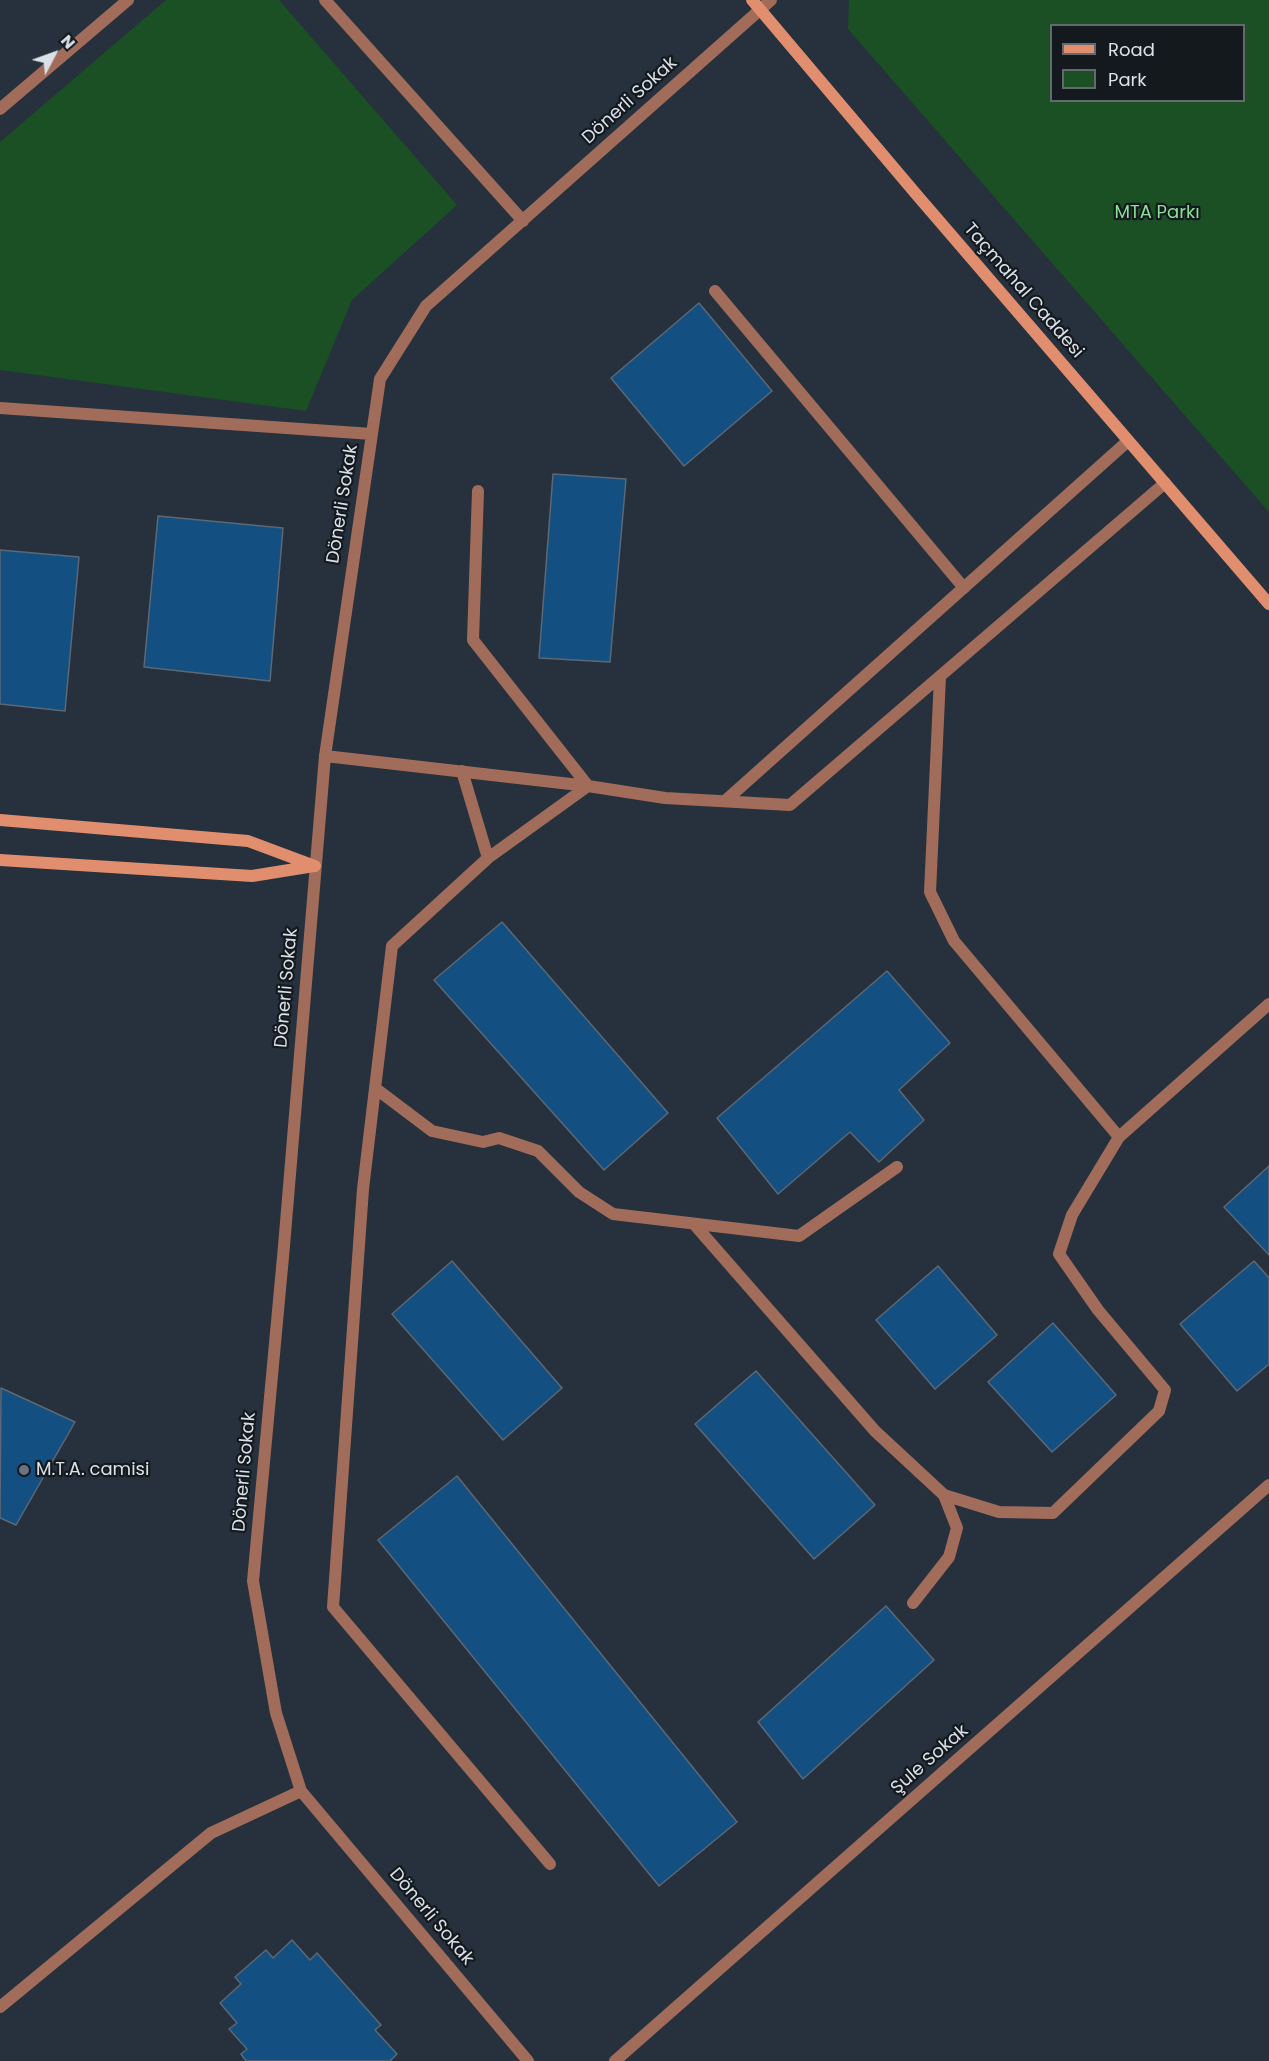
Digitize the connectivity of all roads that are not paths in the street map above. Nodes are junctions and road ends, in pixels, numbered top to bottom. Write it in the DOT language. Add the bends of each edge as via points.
graph roads {
  1 [pos="128,0"];
  2 [pos="325,0"];
  3 [pos="771,0"];
  4 [pos="756,5"];
  5 [pos="0,109"];
  6 [pos="523,220"];
  7 [pos="715,291"];
  8 [pos="0,408"];
  9 [pos="372,434"];
  10 [pos="1128,441"];
  11 [pos="1165,483"];
  12 [pos="478,491"];
  13 [pos="964,588"];
  14 [pos="1269,603"];
  15 [pos="940,677"];
  16 [pos="325,756"];
  17 [pos="462,771"];
  18 [pos="588,786"];
  19 [pos="725,801"];
  20 [pos="0,820"];
  21 [pos="488,858"];
  22 [pos="0,860"];
  23 [pos="315,866"];
  24 [pos="1269,1004"];
  25 [pos="375,1088"];
  26 [pos="1119,1137"];
  27 [pos="897,1167"];
  28 [pos="694,1224"];
  29 [pos="1269,1485"];
  30 [pos="944,1495"];
  31 [pos="913,1603"];
  32 [pos="302,1791"];
  33 [pos="550,1864"];
  34 [pos="0,2007"];
  35 [pos="528,2061"];
  36 [pos="615,2061"];
  1 -- 5 [label="street"];
  2 -- 6 [label="street"];
  3 -- 4 [label="street, Dönerli Sokak"];
  4 -- 6 [label="street, Dönerli Sokak"];
  4 -- 10 [label="street, Taçmahal Caddesi"];
  6 -- 9 [label="street, Dönerli Sokak" via="426,306 381,379"];
  7 -- 13 [label="street"];
  8 -- 9 [label="street"];
  9 -- 16 [label="street, Dönerli Sokak"];
  10 -- 11 [label="street, Taçmahal Caddesi"];
  10 -- 13 [label="street"];
  11 -- 14 [label="street, Taçmahal Caddesi"];
  11 -- 15 [label="street"];
  12 -- 18 [label="street" via="473,640"];
  13 -- 19 [label="street"];
  15 -- 19 [label="street" via="790,805"];
  15 -- 26 [label="street" via="930,892 954,941"];
  16 -- 17 [label="street"];
  16 -- 23 [label="street, Dönerli Sokak"];
  17 -- 18 [label="street"];
  17 -- 21 [label="street"];
  18 -- 19 [label="street" via="665,798"];
  18 -- 21 [label="street"];
  20 -- 23 [label="street" via="248,841"];
  21 -- 25 [label="street" via="392,946"];
  22 -- 23 [label="street" via="252,876"];
  23 -- 32 [label="street, Dönerli Sokak" via="253,1581 276,1713"];
  24 -- 26 [label="street"];
  25 -- 28 [label="street" via="432,1131 483,1142 499,1138 538,1150 579,1192 613,1214"];
  25 -- 33 [label="street" via="363,1189 333,1607"];
  26 -- 30 [label="street" via="1072,1215 1059,1254 1098,1311 1165,1390 1159,1411 1053,1513 999,1512"];
  27 -- 28 [label="street" via="799,1236"];
  28 -- 30 [label="street" via="875,1431"];
  29 -- 36 [label="street, Şule Sokak"];
  30 -- 31 [label="street" via="957,1528 949,1557"];
  32 -- 34 [label="street" via="211,1833"];
  32 -- 35 [label="street, Dönerli Sokak"];
}
